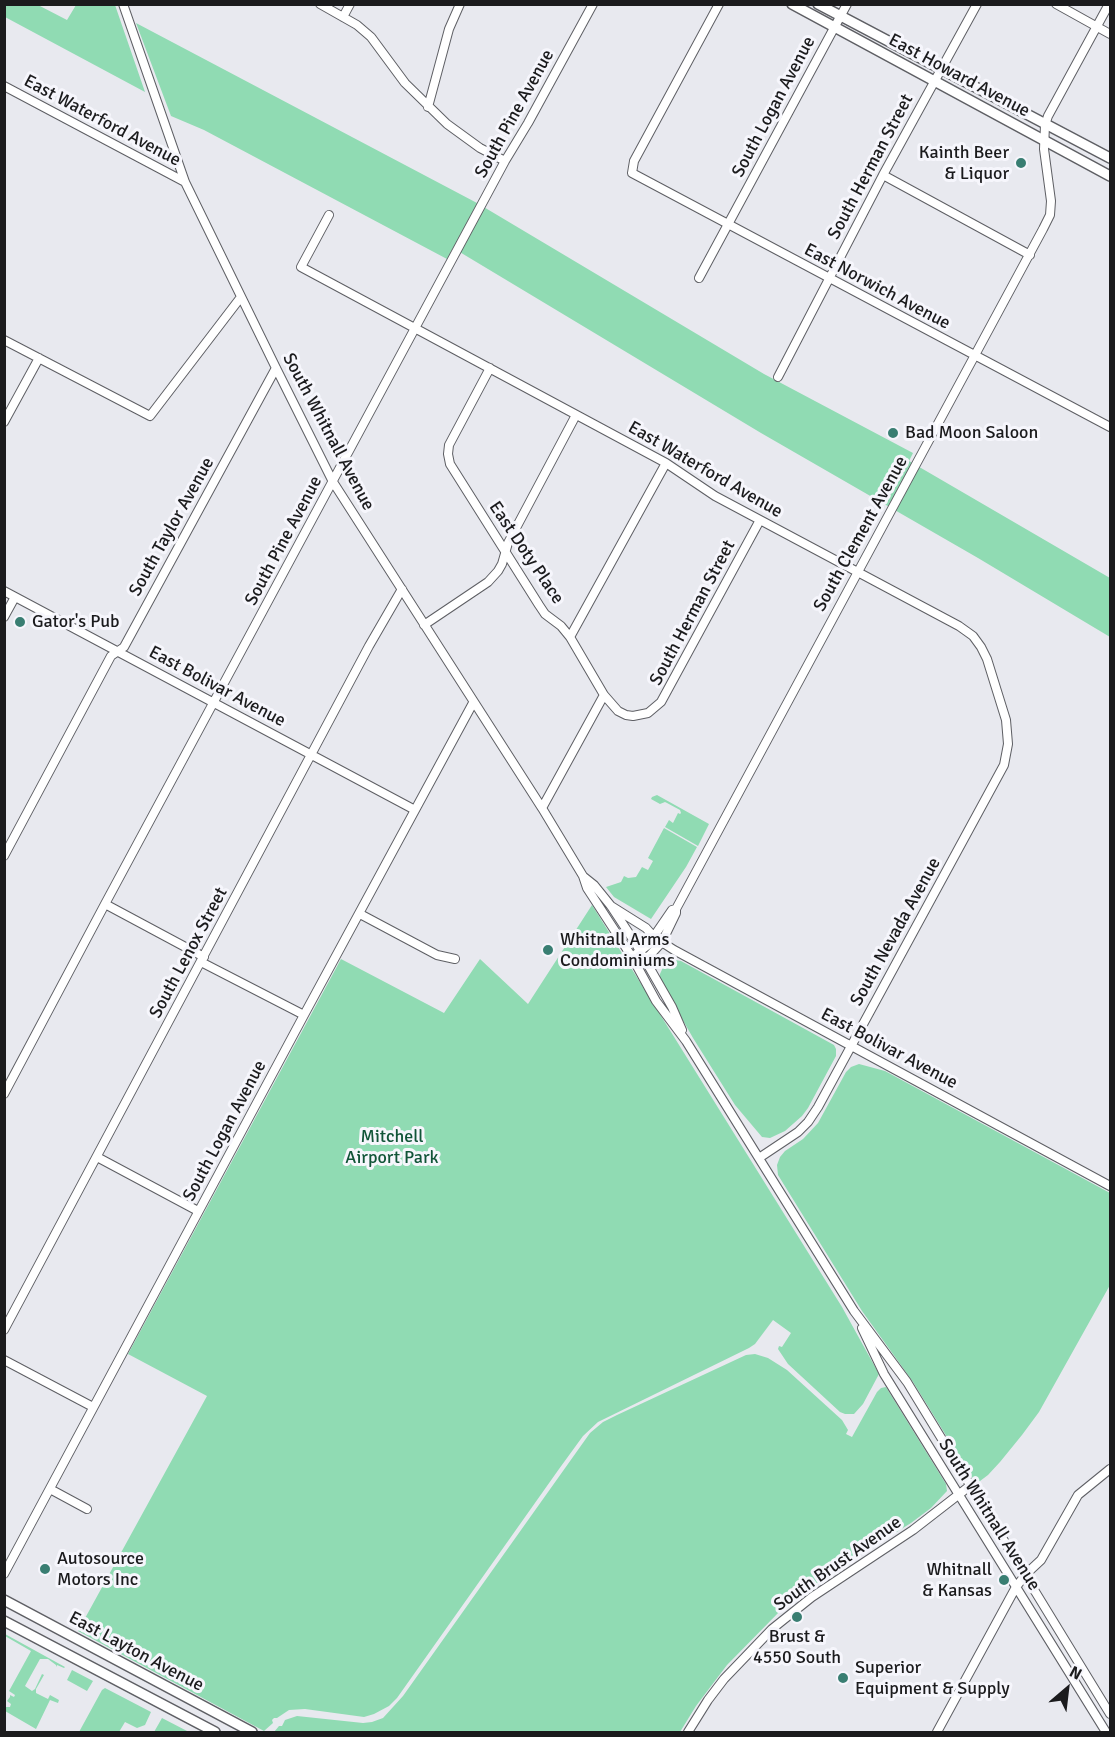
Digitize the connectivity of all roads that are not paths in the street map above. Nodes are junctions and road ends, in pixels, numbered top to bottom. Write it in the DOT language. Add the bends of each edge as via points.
graph roads {
  1 [pos="123,4"];
  2 [pos="320,4"];
  3 [pos="350,4"];
  4 [pos="460,4"];
  5 [pos="593,4"];
  6 [pos="719,4"];
  7 [pos="792,4"];
  8 [pos="819,4"];
  9 [pos="847,4"];
  10 [pos="977,4"];
  11 [pos="1056,4"];
  12 [pos="1109,4"];
  13 [pos="840,16"];
  14 [pos="343,17"];
  15 [pos="1097,26"];
  16 [pos="834,27"];
  17 [pos="1110,34"];
  18 [pos="940,70"];
  19 [pos="934,81"];
  20 [pos="4,86"];
  21 [pos="428,106"];
  22 [pos="1045,125"];
  23 [pos="1044,141"];
  24 [pos="1110,158"];
  25 [pos="506,161"];
  26 [pos="883,175"];
  27 [pos="1110,176"];
  28 [pos="186,182"];
  29 [pos="329,215"];
  30 [pos="728,224"];
  31 [pos="1030,255"];
  32 [pos="699,278"];
  33 [pos="829,279"];
  34 [pos="241,297"];
  35 [pos="416,328"];
  36 [pos="4,340"];
  37 [pos="975,355"];
  38 [pos="39,358"];
  39 [pos="276,368"];
  40 [pos="490,368"];
  41 [pos="778,377"];
  42 [pos="576,415"];
  43 [pos="4,422"];
  44 [pos="1110,427"];
  45 [pos="666,463"];
  46 [pos="333,482"];
  47 [pos="760,520"];
  48 [pos="505,552"];
  49 [pos="858,571"];
  50 [pos="402,590"];
  51 [pos="4,591"];
  52 [pos="15,597"];
  53 [pos="4,617"];
  54 [pos="424,625"];
  55 [pos="570,637"];
  56 [pos="118,651"];
  57 [pos="604,695"];
  58 [pos="215,703"];
  59 [pos="474,703"];
  60 [pos="312,755"];
  61 [pos="1004,765"];
  62 [pos="542,808"];
  63 [pos="415,810"];
  64 [pos="4,856"];
  65 [pos="583,876"];
  66 [pos="105,904"];
  67 [pos="611,906"];
  68 [pos="676,909"];
  69 [pos="360,914"];
  70 [pos="654,937"];
  71 [pos="662,942"];
  72 [pos="640,951"];
  73 [pos="632,957"];
  74 [pos="202,959"];
  75 [pos="455,959"];
  76 [pos="645,959"];
  77 [pos="636,965"];
  78 [pos="304,1015"];
  79 [pos="686,1041"];
  80 [pos="852,1046"];
  81 [pos="4,1094"];
  82 [pos="97,1157"];
  83 [pos="759,1158"];
  84 [pos="1110,1186"];
  85 [pos="198,1211"];
  86 [pos="854,1311"];
  87 [pos="4,1330"];
  88 [pos="4,1360"];
  89 [pos="93,1407"];
  90 [pos="1110,1469"];
  91 [pos="971,1485"];
  92 [pos="50,1490"];
  93 [pos="959,1495"];
  94 [pos="87,1509"];
  95 [pos="4,1574"];
  96 [pos="1026,1574"];
  97 [pos="1016,1587"];
  98 [pos="4,1600"];
  99 [pos="4,1621"];
  100 [pos="1079,1659"];
  101 [pos="1066,1668"];
  102 [pos="1110,1714"];
  103 [pos="215,1732"];
  104 [pos="252,1732"];
  105 [pos="688,1732"];
  106 [pos="937,1732"];
  107 [pos="1106,1732"];
  1 -- 28 [label="street, South Whitnall Avenue"];
  2 -- 14 [label="street"];
  3 -- 14 [label="street"];
  4 -- 21 [label="street" via="449,28"];
  5 -- 25 [label="street, South Pine Avenue"];
  6 -- 30 [label="street, East Norwich Avenue" via="631,171"];
  7 -- 16 [label="main road, East Howard Avenue"];
  8 -- 13 [label="main road, East Howard Avenue"];
  9 -- 13 [label="street, South Logan Avenue"];
  10 -- 18 [label="street, South Herman Street"];
  11 -- 15 [label="street"];
  12 -- 15 [label="street, South Clement Avenue"];
  13 -- 16 [label="street, South Logan Avenue"];
  13 -- 18 [label="main road, East Howard Avenue"];
  14 -- 21 [label="street" via="371,37"];
  15 -- 17 [label="street"];
  15 -- 22 [label="street, South Clement Avenue"];
  16 -- 19 [label="main road, East Howard Avenue"];
  16 -- 30 [label="street, South Logan Avenue"];
  18 -- 19 [label="street, South Herman Street"];
  18 -- 22 [label="main road, East Howard Avenue"];
  19 -- 23 [label="main road, East Howard Avenue"];
  19 -- 26 [label="street, South Herman Street"];
  20 -- 28 [label="street, East Waterford Avenue"];
  21 -- 25 [label="street" via="471,141"];
  22 -- 23 [label="street, South Clement Avenue"];
  22 -- 24 [label="main road, East Howard Avenue"];
  23 -- 27 [label="main road, East Howard Avenue"];
  23 -- 31 [label="street, South Clement Avenue" via="1050,215"];
  25 -- 35 [label="street, South Pine Avenue"];
  26 -- 31 [label="street"];
  26 -- 33 [label="street, South Herman Street"];
  28 -- 34 [label="street, South Whitnall Avenue"];
  29 -- 35 [label="street, East Waterford Avenue" via="301,267"];
  30 -- 32 [label="street, South Logan Avenue"];
  30 -- 33 [label="street, East Norwich Avenue"];
  31 -- 37 [label="street, South Clement Avenue"];
  33 -- 37 [label="street, East Norwich Avenue"];
  33 -- 41 [label="street, South Herman Street"];
  34 -- 38 [label="street" via="150,416"];
  34 -- 39 [label="street, South Whitnall Avenue"];
  35 -- 40 [label="street, East Waterford Avenue"];
  35 -- 46 [label="street, South Pine Avenue"];
  36 -- 38 [label="street"];
  37 -- 44 [label="street, East Norwich Avenue"];
  37 -- 49 [label="street, South Clement Avenue"];
  38 -- 43 [label="street"];
  39 -- 46 [label="street, South Whitnall Avenue"];
  39 -- 56 [label="street, South Taylor Avenue" via="130,636"];
  40 -- 42 [label="street, East Waterford Avenue"];
  40 -- 48 [label="street, East Doty Place" via="449,445 448,454 450,464"];
  42 -- 45 [label="street, East Waterford Avenue"];
  42 -- 48 [label="street"];
  45 -- 47 [label="street, East Waterford Avenue" via="704,490"];
  45 -- 55 [label="street"];
  46 -- 50 [label="street, South Whitnall Avenue"];
  46 -- 58 [label="street, South Pine Avenue"];
  47 -- 49 [label="street, East Waterford Avenue"];
  47 -- 57 [label="street, South Herman Street" via="661,702 648,713 633,716 618,711"];
  48 -- 54 [label="street" via="498,572 488,582"];
  48 -- 55 [label="street, East Doty Place" via="545,614"];
  49 -- 61 [label="street, East Waterford Avenue" via="959,626 981,647 1006,720 1008,744"];
  49 -- 68 [label="street, South Clement Avenue"];
  50 -- 54 [label="street, South Whitnall Avenue"];
  50 -- 60 [label="street, South Lenox Street"];
  51 -- 52 [label="street, East Bolivar Avenue"];
  52 -- 53 [label="street"];
  52 -- 56 [label="street, East Bolivar Avenue"];
  54 -- 59 [label="street, South Whitnall Avenue"];
  55 -- 57 [label="street, East Doty Place"];
  56 -- 58 [label="street, East Bolivar Avenue"];
  56 -- 64 [label="street, South Taylor Avenue" via="111,656"];
  57 -- 62 [label="street"];
  58 -- 60 [label="street, East Bolivar Avenue"];
  58 -- 66 [label="street, South Pine Avenue"];
  59 -- 62 [label="street, South Whitnall Avenue"];
  59 -- 63 [label="street, South Logan Avenue"];
  60 -- 63 [label="street, East Bolivar Avenue"];
  60 -- 74 [label="street, South Lenox Street"];
  61 -- 80 [label="street, South Nevada Avenue"];
  62 -- 65 [label="street, South Whitnall Avenue"];
  63 -- 69 [label="street, South Logan Avenue"];
  65 -- 67 [label="street, South Whitnall Avenue"];
  65 -- 73 [label="street, South Whitnall Avenue" via="586,888"];
  66 -- 74 [label="street"];
  66 -- 81 [label="street, South Pine Avenue"];
  67 -- 70 [label="street, East Bolivar Avenue"];
  67 -- 72 [label="street, South Whitnall Avenue"];
  68 -- 70 [label="street, South Clement Avenue"];
  68 -- 71 [label="street, South Clement Avenue"];
  69 -- 75 [label="street" via="437,955"];
  69 -- 78 [label="street, South Logan Avenue"];
  70 -- 71 [label="street, East Bolivar Avenue"];
  70 -- 72 [label="street, South Clement Avenue"];
  71 -- 76 [label="street, South Clement Avenue"];
  71 -- 80 [label="street, East Bolivar Avenue"];
  72 -- 73 [label="street, South Clement Avenue"];
  72 -- 76 [label="street, South Whitnall Avenue"];
  73 -- 77 [label="street, South Whitnall Avenue"];
  74 -- 78 [label="street"];
  74 -- 82 [label="street, South Lenox Street"];
  76 -- 77 [label="street, South Clement Avenue"];
  76 -- 79 [label="street, South Whitnall Avenue"];
  77 -- 79 [label="street, South Whitnall Avenue" via="656,1001"];
  78 -- 85 [label="street, South Logan Avenue"];
  79 -- 83 [label="street, South Whitnall Avenue"];
  80 -- 83 [label="street, South Nevada Avenue" via="808,1122"];
  80 -- 84 [label="street, East Bolivar Avenue"];
  82 -- 85 [label="street"];
  82 -- 87 [label="street, South Lenox Street"];
  83 -- 86 [label="street, South Whitnall Avenue"];
  85 -- 89 [label="street, South Logan Avenue"];
  86 -- 91 [label="street, South Whitnall Avenue" via="907,1382"];
  86 -- 93 [label="street, South Whitnall Avenue" via="884,1374"];
  88 -- 89 [label="street"];
  89 -- 92 [label="street, South Logan Avenue"];
  90 -- 96 [label="street" via="1078,1495 1041,1560"];
  91 -- 93 [label="street, South Brust Avenue"];
  91 -- 96 [label="street, South Whitnall Avenue"];
  92 -- 94 [label="street"];
  92 -- 95 [label="street, South Logan Avenue"];
  93 -- 97 [label="street, South Whitnall Avenue"];
  93 -- 105 [label="street, South Brust Avenue" via="772,1629 724,1679"];
  96 -- 97 [label="street"];
  96 -- 100 [label="street, South Whitnall Avenue"];
  97 -- 101 [label="street, South Whitnall Avenue"];
  97 -- 106 [label="street"];
  98 -- 104 [label="main road, East Layton Avenue"];
  99 -- 103 [label="main road, East Layton Avenue"];
  100 -- 101 [label="street"];
  100 -- 102 [label="street, South Whitnall Avenue"];
  101 -- 107 [label="street, South Whitnall Avenue"];
}
